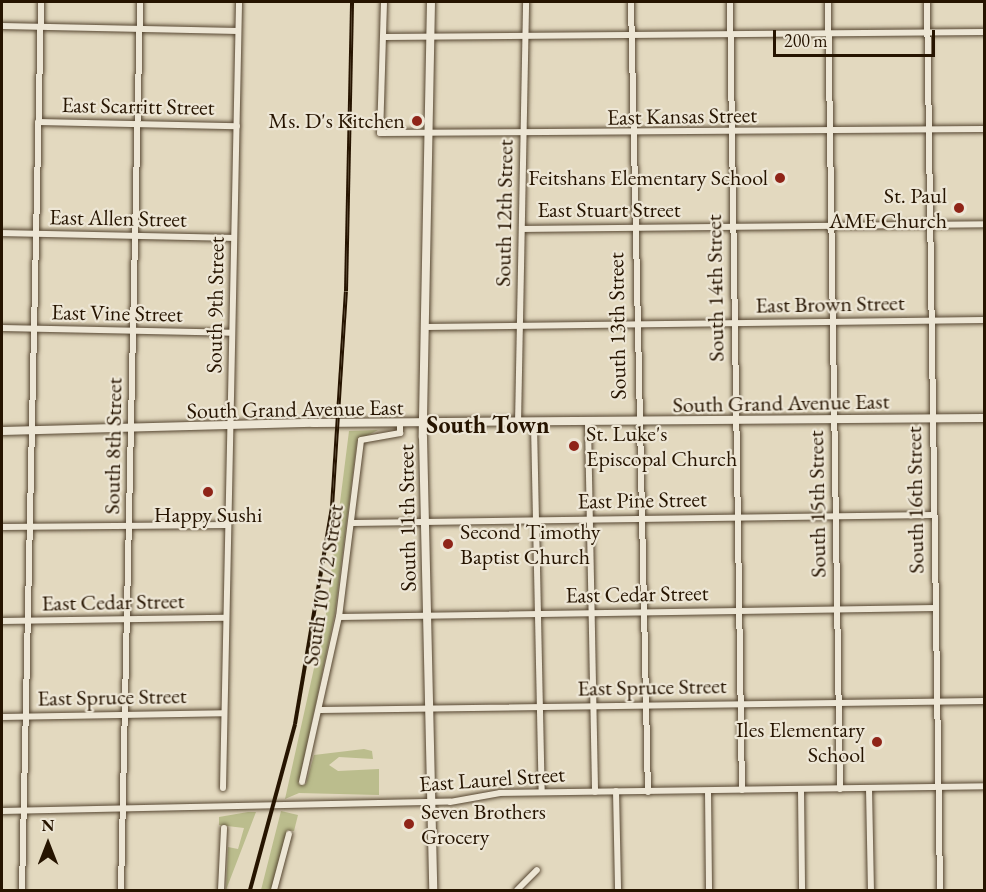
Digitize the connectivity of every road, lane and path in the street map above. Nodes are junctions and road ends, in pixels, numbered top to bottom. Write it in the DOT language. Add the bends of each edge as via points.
graph roads {
  1 [pos="41,2"];
  2 [pos="140,2"];
  3 [pos="239,2"];
  4 [pos="384,2"];
  5 [pos="431,2"];
  6 [pos="526,2"];
  7 [pos="631,2"];
  8 [pos="730,2"];
  9 [pos="828,2"];
  10 [pos="927,2"];
  11 [pos="2,26"];
  12 [pos="40,27"];
  13 [pos="139,29"];
  14 [pos="238,31"];
  15 [pos="984,32"];
  16 [pos="927,33"];
  17 [pos="829,34"];
  18 [pos="730,35"];
  19 [pos="632,36"];
  20 [pos="384,37"];
  21 [pos="430,37"];
  22 [pos="526,38"];
  23 [pos="38,122"];
  24 [pos="137,124"];
  25 [pos="237,126"];
  26 [pos="984,129"];
  27 [pos="928,131"];
  28 [pos="830,132"];
  29 [pos="731,133"];
  30 [pos="429,135"];
  31 [pos="633,135"];
  32 [pos="524,136"];
  33 [pos="929,224"];
  34 [pos="984,224"];
  35 [pos="831,226"];
  36 [pos="732,227"];
  37 [pos="634,228"];
  38 [pos="522,229"];
  39 [pos="2,233"];
  40 [pos="36,234"];
  41 [pos="135,235"];
  42 [pos="234,238"];
  43 [pos="930,320"];
  44 [pos="984,320"];
  45 [pos="832,322"];
  46 [pos="733,323"];
  47 [pos="635,325"];
  48 [pos="520,326"];
  49 [pos="425,327"];
  50 [pos="2,328"];
  51 [pos="34,330"];
  52 [pos="133,331"];
  53 [pos="232,333"];
  54 [pos="984,418"];
  55 [pos="931,419"];
  56 [pos="833,420"];
  57 [pos="734,422"];
  58 [pos="641,423"];
  59 [pos="588,424"];
  60 [pos="400,425"];
  61 [pos="423,425"];
  62 [pos="518,425"];
  63 [pos="534,425"];
  64 [pos="230,427"];
  65 [pos="131,429"];
  66 [pos="2,431"];
  67 [pos="33,431"];
  68 [pos="933,515"];
  69 [pos="835,516"];
  70 [pos="737,517"];
  71 [pos="642,518"];
  72 [pos="589,519"];
  73 [pos="536,520"];
  74 [pos="425,522"];
  75 [pos="352,523"];
  76 [pos="228,525"];
  77 [pos="30,526"];
  78 [pos="129,526"];
  79 [pos="2,527"];
  80 [pos="935,608"];
  81 [pos="738,610"];
  82 [pos="837,610"];
  83 [pos="591,612"];
  84 [pos="645,612"];
  85 [pos="538,614"];
  86 [pos="339,616"];
  87 [pos="427,616"];
  88 [pos="226,618"];
  89 [pos="127,619"];
  90 [pos="2,621"];
  91 [pos="28,621"];
  92 [pos="984,701"];
  93 [pos="937,702"];
  94 [pos="740,704"];
  95 [pos="839,704"];
  96 [pos="647,705"];
  97 [pos="593,706"];
  98 [pos="540,707"];
  99 [pos="429,708"];
  100 [pos="320,710"];
  101 [pos="224,713"];
  102 [pos="125,715"];
  103 [pos="26,716"];
  104 [pos="2,717"];
  105 [pos="302,782"];
  106 [pos="984,786"];
  107 [pos="939,787"];
  108 [pos="223,788"];
  109 [pos="869,788"];
  110 [pos="840,789"];
  111 [pos="742,790"];
  112 [pos="801,790"];
  113 [pos="616,791"];
  114 [pos="708,791"];
  115 [pos="542,792"];
  116 [pos="595,792"];
  117 [pos="648,792"];
  118 [pos="431,802"];
  119 [pos="123,810"];
  120 [pos="2,811"];
  121 [pos="24,811"];
  122 [pos="224,828"];
  123 [pos="289,834"];
  124 [pos="537,870"];
  125 [pos="22,891"];
  126 [pos="121,891"];
  127 [pos="221,891"];
  128 [pos="274,891"];
  129 [pos="433,891"];
  130 [pos="517,891"];
  131 [pos="618,891"];
  132 [pos="709,891"];
  133 [pos="802,891"];
  134 [pos="871,891"];
  135 [pos="940,891"];
  1 -- 12 [label="street"];
  2 -- 13 [label="street, South 8th Street"];
  3 -- 14 [label="street, South 9th Street"];
  4 -- 20 [label="street"];
  5 -- 21 [label="main road, South 11th Street"];
  6 -- 22 [label="street, South 12th Street"];
  7 -- 19 [label="street, South 13th Street"];
  8 -- 18 [label="street, South 14th Street"];
  9 -- 17 [label="street, South 15th Street"];
  10 -- 16 [label="street, South 16th Street"];
  11 -- 12 [label="street"];
  12 -- 13 [label="street"];
  12 -- 23 [label="street"];
  13 -- 14 [label="street"];
  13 -- 24 [label="street, South 8th Street"];
  14 -- 25 [label="street, South 9th Street"];
  15 -- 16 [label="street"];
  16 -- 17 [label="street"];
  16 -- 27 [label="street, South 16th Street"];
  17 -- 18 [label="street"];
  17 -- 28 [label="street, South 15th Street"];
  18 -- 19 [label="street"];
  18 -- 29 [label="street, South 14th Street"];
  19 -- 22 [label="street"];
  19 -- 31 [label="street, South 13th Street"];
  20 -- 21 [label="street"];
  20 -- 30 [label="street, East Kansas Street" via="380,133"];
  21 -- 22 [label="street"];
  21 -- 30 [label="main road, South 11th Street"];
  22 -- 32 [label="street, South 12th Street"];
  23 -- 24 [label="street, East Scarritt Street"];
  23 -- 40 [label="street"];
  24 -- 25 [label="street, East Scarritt Street"];
  24 -- 41 [label="street, South 8th Street"];
  25 -- 42 [label="street, South 9th Street"];
  26 -- 27 [label="street, East Kansas Street"];
  27 -- 28 [label="street, East Kansas Street"];
  27 -- 33 [label="street, South 16th Street"];
  28 -- 29 [label="street, East Kansas Street"];
  28 -- 35 [label="street, South 15th Street"];
  29 -- 31 [label="street, East Kansas Street"];
  29 -- 36 [label="street, South 14th Street"];
  30 -- 32 [label="street, East Kansas Street"];
  30 -- 49 [label="main road, South 11th Street"];
  31 -- 32 [label="street, East Kansas Street"];
  31 -- 37 [label="street, South 13th Street"];
  32 -- 38 [label="street, South 12th Street"];
  33 -- 34 [label="street, East Stuart Street"];
  33 -- 35 [label="street, East Stuart Street"];
  33 -- 43 [label="street, South 16th Street"];
  35 -- 36 [label="street, East Stuart Street"];
  35 -- 45 [label="street, South 15th Street"];
  36 -- 37 [label="street, East Stuart Street"];
  36 -- 46 [label="street, South 14th Street"];
  37 -- 38 [label="street, East Stuart Street"];
  37 -- 47 [label="street, South 13th Street"];
  38 -- 48 [label="street, South 12th Street"];
  39 -- 40 [label="street, East Allen Street"];
  40 -- 41 [label="street, East Allen Street"];
  40 -- 51 [label="street"];
  41 -- 42 [label="street, East Allen Street"];
  41 -- 52 [label="street, South 8th Street"];
  42 -- 53 [label="street, South 9th Street"];
  43 -- 44 [label="street, East Brown Street"];
  43 -- 45 [label="street, East Brown Street"];
  43 -- 55 [label="street, South 16th Street"];
  45 -- 46 [label="street, East Brown Street"];
  45 -- 56 [label="street, South 15th Street"];
  46 -- 47 [label="street, East Brown Street"];
  46 -- 57 [label="street, South 14th Street"];
  47 -- 48 [label="street, East Brown Street"];
  47 -- 58 [label="street, South 13th Street" via="636,417"];
  48 -- 49 [label="street, East Brown Street"];
  48 -- 62 [label="street, South 12th Street"];
  49 -- 61 [label="main road, South 11th Street"];
  50 -- 51 [label="street, East Vine Street"];
  51 -- 52 [label="street, East Vine Street"];
  51 -- 67 [label="street"];
  52 -- 53 [label="street, East Vine Street"];
  52 -- 65 [label="street, South 8th Street"];
  53 -- 64 [label="street, South 9th Street"];
  54 -- 55 [label="main road, South Grand Avenue East"];
  55 -- 56 [label="main road, South Grand Avenue East"];
  55 -- 68 [label="street, South 16th Street"];
  56 -- 57 [label="main road, South Grand Avenue East"];
  56 -- 69 [label="street, South 15th Street"];
  57 -- 58 [label="main road, South Grand Avenue East"];
  57 -- 70 [label="street, South 14th Street"];
  58 -- 59 [label="main road, South Grand Avenue East"];
  58 -- 71 [label="street, South 13th Street"];
  59 -- 63 [label="main road, South Grand Avenue East"];
  59 -- 72 [label="street"];
  60 -- 61 [label="main road, South Grand Avenue East"];
  60 -- 64 [label="main road, South Grand Avenue East"];
  60 -- 75 [label="street, South 10 1/2 Street" via="400,433 361,440"];
  61 -- 62 [label="main road, South Grand Avenue East"];
  61 -- 74 [label="main road, South 11th Street"];
  62 -- 63 [label="main road, South Grand Avenue East"];
  63 -- 73 [label="street"];
  64 -- 65 [label="main road, South Grand Avenue East"];
  64 -- 76 [label="street, South 9th Street"];
  65 -- 67 [label="main road, South Grand Avenue East"];
  65 -- 78 [label="street, South 8th Street"];
  66 -- 67 [label="main road, South Grand Avenue East"];
  67 -- 77 [label="street"];
  68 -- 69 [label="street, East Pine Street"];
  68 -- 80 [label="street, South 16th Street"];
  69 -- 70 [label="street, East Pine Street"];
  69 -- 82 [label="street, South 15th Street"];
  70 -- 71 [label="street, East Pine Street"];
  70 -- 81 [label="street, South 14th Street"];
  71 -- 72 [label="street, East Pine Street"];
  71 -- 84 [label="street, South 13th Street"];
  72 -- 73 [label="street, East Pine Street"];
  72 -- 83 [label="street"];
  73 -- 74 [label="street, East Pine Street"];
  73 -- 85 [label="street"];
  74 -- 75 [label="street, East Pine Street"];
  74 -- 87 [label="main road, South 11th Street"];
  75 -- 86 [label="street, South 10 1/2 Street"];
  76 -- 78 [label="street"];
  76 -- 88 [label="street, South 9th Street"];
  77 -- 78 [label="street"];
  77 -- 79 [label="street"];
  77 -- 91 [label="street"];
  78 -- 89 [label="street, South 8th Street"];
  80 -- 82 [label="street, East Cedar Street"];
  80 -- 93 [label="street, South 16th Street"];
  81 -- 82 [label="street, East Cedar Street"];
  81 -- 84 [label="street, East Cedar Street"];
  81 -- 94 [label="street, South 14th Street"];
  82 -- 95 [label="street, South 15th Street"];
  83 -- 84 [label="street, East Cedar Street"];
  83 -- 85 [label="street, East Cedar Street"];
  83 -- 97 [label="street"];
  84 -- 96 [label="street, South 13th Street"];
  85 -- 87 [label="street, East Cedar Street"];
  85 -- 98 [label="street"];
  86 -- 87 [label="street, East Cedar Street"];
  86 -- 100 [label="street, South 10 1/2 Street"];
  87 -- 99 [label="main road, South 11th Street"];
  88 -- 89 [label="street, East Cedar Street"];
  88 -- 101 [label="street, South 9th Street"];
  89 -- 91 [label="street, East Cedar Street"];
  89 -- 102 [label="street, South 8th Street"];
  90 -- 91 [label="street, East Cedar Street"];
  91 -- 103 [label="street"];
  92 -- 93 [label="street, East Spruce Street"];
  93 -- 95 [label="street, East Spruce Street"];
  93 -- 107 [label="street, South 16th Street"];
  94 -- 95 [label="street, East Spruce Street"];
  94 -- 96 [label="street, East Spruce Street"];
  94 -- 111 [label="street, South 14th Street"];
  95 -- 110 [label="street, South 15th Street"];
  96 -- 97 [label="street, East Spruce Street"];
  96 -- 117 [label="street, South 13th Street"];
  97 -- 98 [label="street, East Spruce Street"];
  97 -- 116 [label="street"];
  98 -- 99 [label="street, East Spruce Street"];
  98 -- 115 [label="street"];
  99 -- 100 [label="street, East Spruce Street"];
  99 -- 118 [label="main road, South 11th Street"];
  100 -- 105 [label="street, South 10 1/2 Street"];
  101 -- 102 [label="street, East Spruce Street"];
  101 -- 108 [label="street, South 9th Street"];
  102 -- 103 [label="street, East Spruce Street"];
  102 -- 119 [label="street, South 8th Street"];
  103 -- 104 [label="street, East Spruce Street"];
  103 -- 121 [label="street"];
  106 -- 107 [label="street, East Laurel Street"];
  107 -- 109 [label="street, East Laurel Street"];
  107 -- 135 [label="street, South 16th Street"];
  109 -- 110 [label="street, East Laurel Street"];
  109 -- 134 [label="street"];
  110 -- 112 [label="street, East Laurel Street"];
  111 -- 112 [label="street, East Laurel Street"];
  111 -- 114 [label="street, East Laurel Street"];
  112 -- 133 [label="street"];
  113 -- 116 [label="street, East Laurel Street"];
  113 -- 117 [label="street, East Laurel Street"];
  113 -- 131 [label="street"];
  114 -- 117 [label="street, East Laurel Street"];
  114 -- 132 [label="street"];
  115 -- 116 [label="street, East Laurel Street"];
  115 -- 118 [label="street, East Laurel Street"];
  118 -- 119 [label="street, East Laurel Street"];
  118 -- 129 [label="main road, South 11th Street"];
  119 -- 121 [label="street, East Laurel Street"];
  119 -- 126 [label="street, South 8th Street"];
  120 -- 121 [label="street, East Laurel Street"];
  121 -- 125 [label="street"];
  122 -- 127 [label="street"];
  123 -- 128 [label="street"];
  124 -- 130 [label="street"];
}
